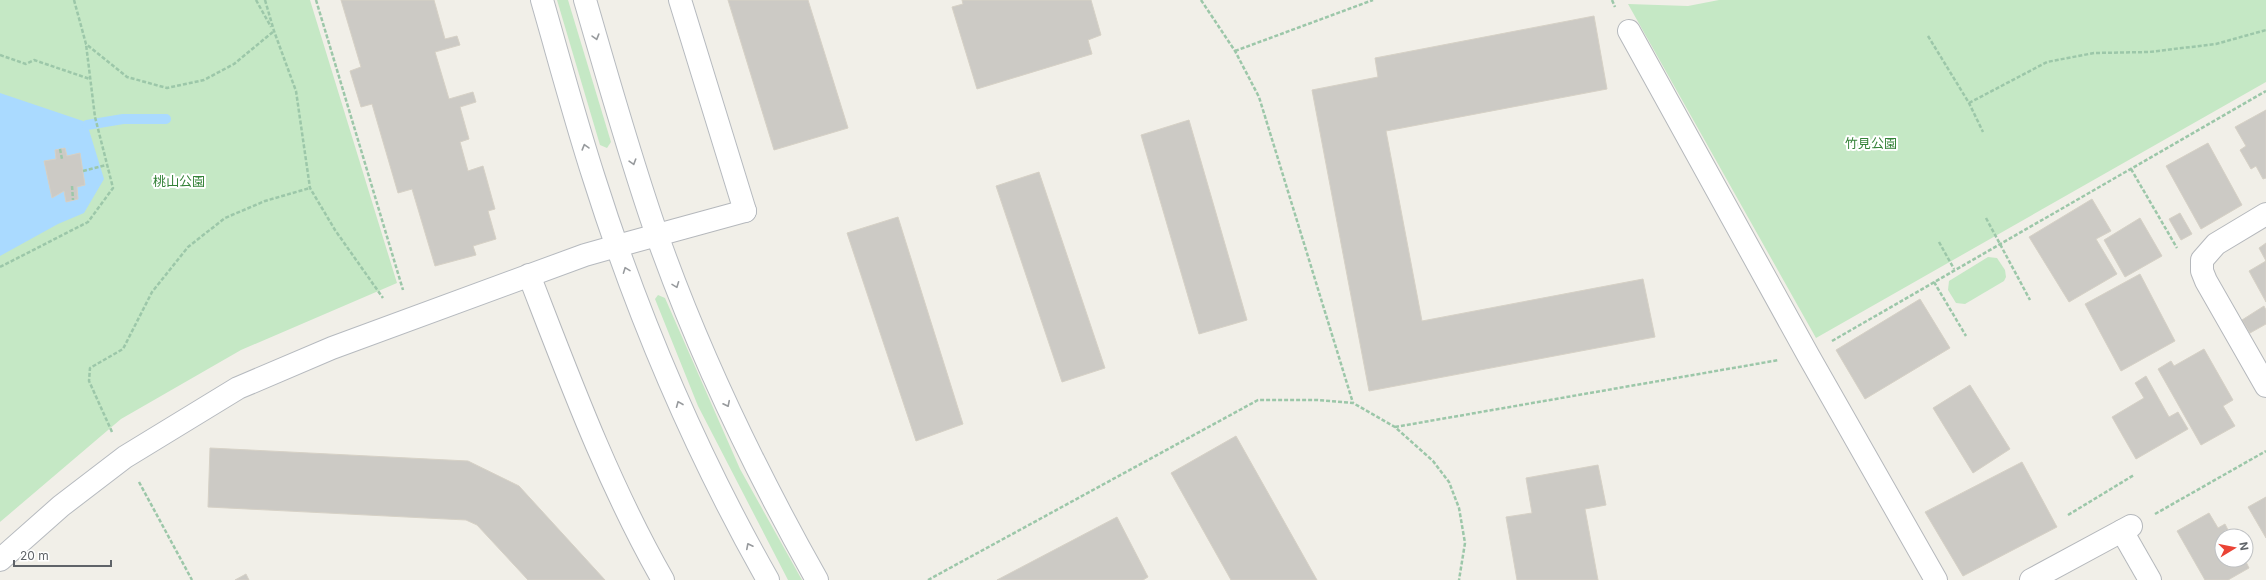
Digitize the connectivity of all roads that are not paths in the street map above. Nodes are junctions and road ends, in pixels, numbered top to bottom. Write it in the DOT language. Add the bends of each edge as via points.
graph roads {
  1 [pos="542,0"];
  2 [pos="585,0"];
  3 [pos="680,0"];
  4 [pos="1629,31"];
  5 [pos="2266,214"];
  6 [pos="657,235"];
  7 [pos="617,246"];
  8 [pos="529,276"];
  9 [pos="2266,386"];
  10 [pos="0,560"];
  11 [pos="663,580"];
  12 [pos="768,580"];
  13 [pos="817,580"];
  14 [pos="1936,580"];
  15 [pos="2031,580"];
  16 [pos="2150,580"];
  7 -- 1 [label="street, one-way"];
  2 -- 6 [label="street, one-way" via="633,165"];
  3 -- 6 [label="street" via="745,211"];
  4 -- 14 [label="street"];
  5 -- 9 [label="street" via="2216,244 2202,260 2202,271 2206,281"];
  6 -- 7 [label="street"];
  6 -- 13 [label="street, one-way" via="724,400 793,538"];
  7 -- 8 [label="street"];
  12 -- 7 [label="street, one-way" via="685,419"];
  8 -- 10 [label="street" via="332,348 238,388 125,457 61,506"];
  8 -- 11 [label="street" via="583,414"];
  15 -- 16 [label="street" via="2126,528"];
}
